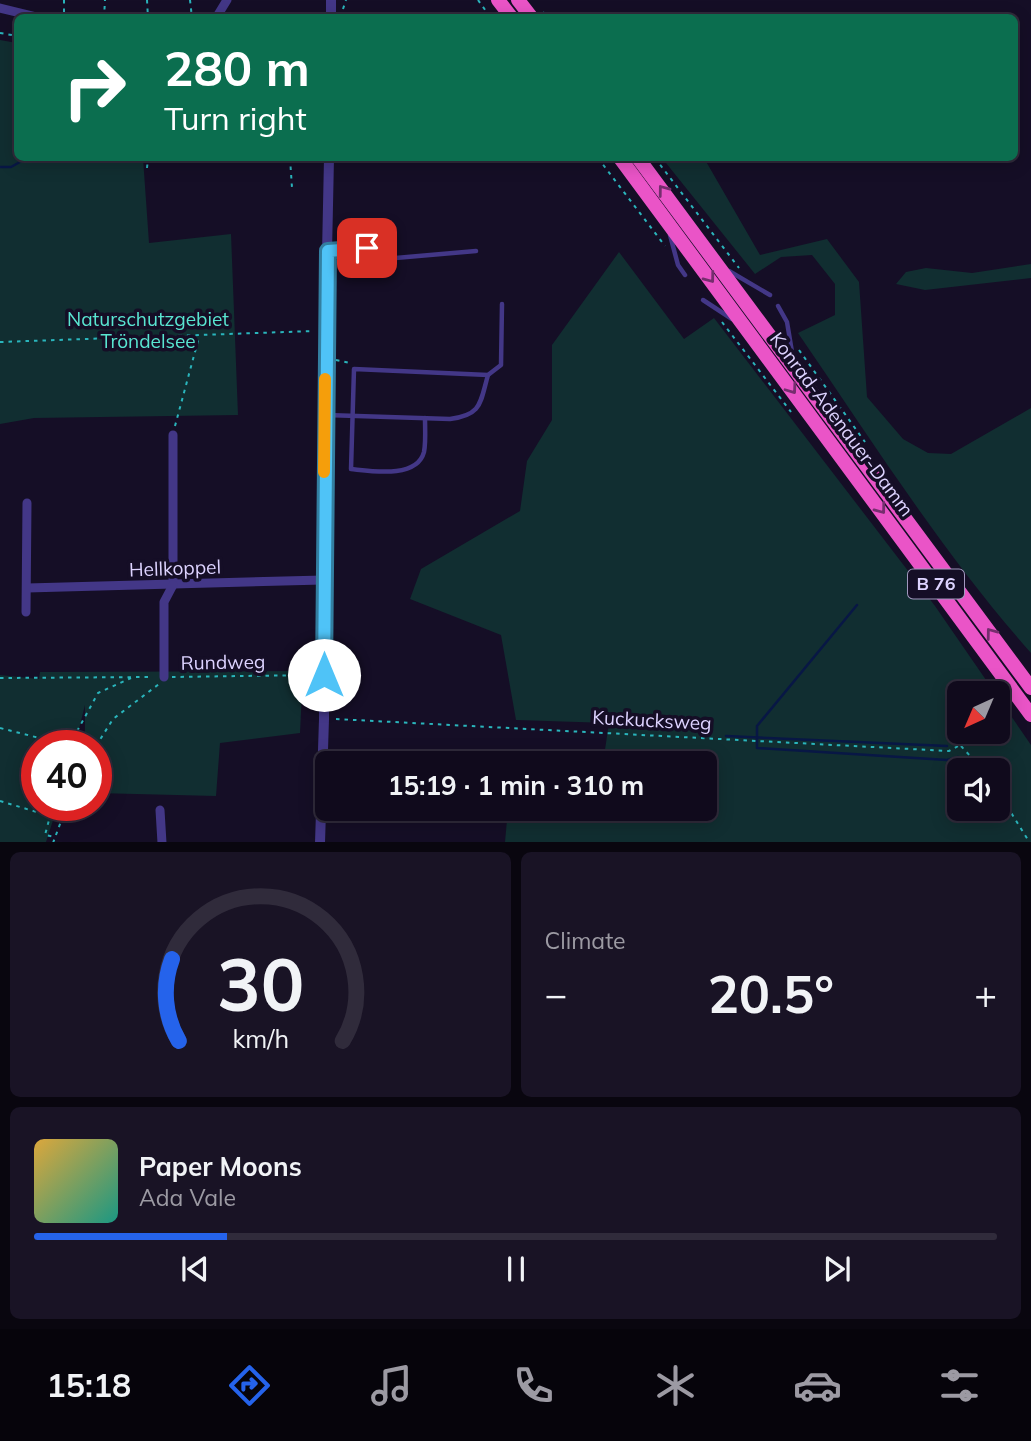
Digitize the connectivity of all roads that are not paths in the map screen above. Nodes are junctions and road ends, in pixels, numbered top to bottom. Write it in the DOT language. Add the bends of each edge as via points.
graph roads {
  1 [pos="498,0"];
  2 [pos="518,0"];
  3 [pos="0,8"];
  4 [pos="25,14"];
  5 [pos="509,14"];
  6 [pos="529,14"];
  7 [pos="329,161"];
  8 [pos="622,161"];
  9 [pos="640,161"];
  10 [pos="669,224"];
  11 [pos="328,251"];
  12 [pos="477,251"];
  13 [pos="716,262"];
  14 [pos="685,275"];
  15 [pos="770,295"];
  16 [pos="703,300"];
  17 [pos="502,304"];
  18 [pos="778,306"];
  19 [pos="751,334"];
  20 [pos="797,372"];
  21 [pos="488,375"];
  22 [pos="325,415"];
  23 [pos="353,416"];
  24 [pos="425,418"];
  25 [pos="173,435"];
  26 [pos="27,503"];
  27 [pos="323,580"];
  28 [pos="173,585"];
  29 [pos="27,588"];
  30 [pos="26,612"];
  31 [pos="164,677"];
  32 [pos="1031,688"];
  33 [pos="1031,715"];
  34 [pos="160,810"];
  35 [pos="162,842"];
  36 [pos="320,842"];
  1 -- 5 [label="highway"];
  2 -- 6 [label="highway"];
  3 -- 4 [label="street"];
  7 -- 11 [label="street"];
  8 -- 10 [label="highway, Konrad-Adenauer-Damm / B 76"];
  13 -- 9 [label="highway, Konrad-Adenauer-Damm / B 76, one-way"];
  10 -- 14 [label="lane" via="678,265"];
  10 -- 19 [label="highway, Konrad-Adenauer-Damm / B 76, one-way"];
  11 -- 12 [label="lane" via="367,248 384,259"];
  11 -- 22 [label="street"];
  13 -- 15 [label="lane"];
  13 -- 20 [label="highway, Konrad-Adenauer-Damm / B 76"];
  16 -- 19 [label="lane"];
  17 -- 21 [label="lane" via="501,365"];
  18 -- 20 [label="lane" via="787,322"];
  19 -- 33 [label="highway, Konrad-Adenauer-Damm / B 76, one-way"];
  32 -- 20 [label="highway, Konrad-Adenauer-Damm / B 76, one-way"];
  21 -- 23 [label="lane" via="354,369"];
  21 -- 24 [label="lane" via="478,408 468,416"];
  22 -- 23 [label="lane"];
  22 -- 27 [label="street"];
  23 -- 24 [label="lane"];
  23 -- 24 [label="lane" via="351,469 377,472 401,470 417,462 424,454"];
  25 -- 28 [label="street"];
  26 -- 29 [label="street"];
  27 -- 28 [label="street, Hellkoppel"];
  27 -- 36 [label="street"];
  28 -- 29 [label="street, Hellkoppel"];
  28 -- 31 [label="street" via="164,602"];
  29 -- 30 [label="street"];
  34 -- 35 [label="street"];
}
